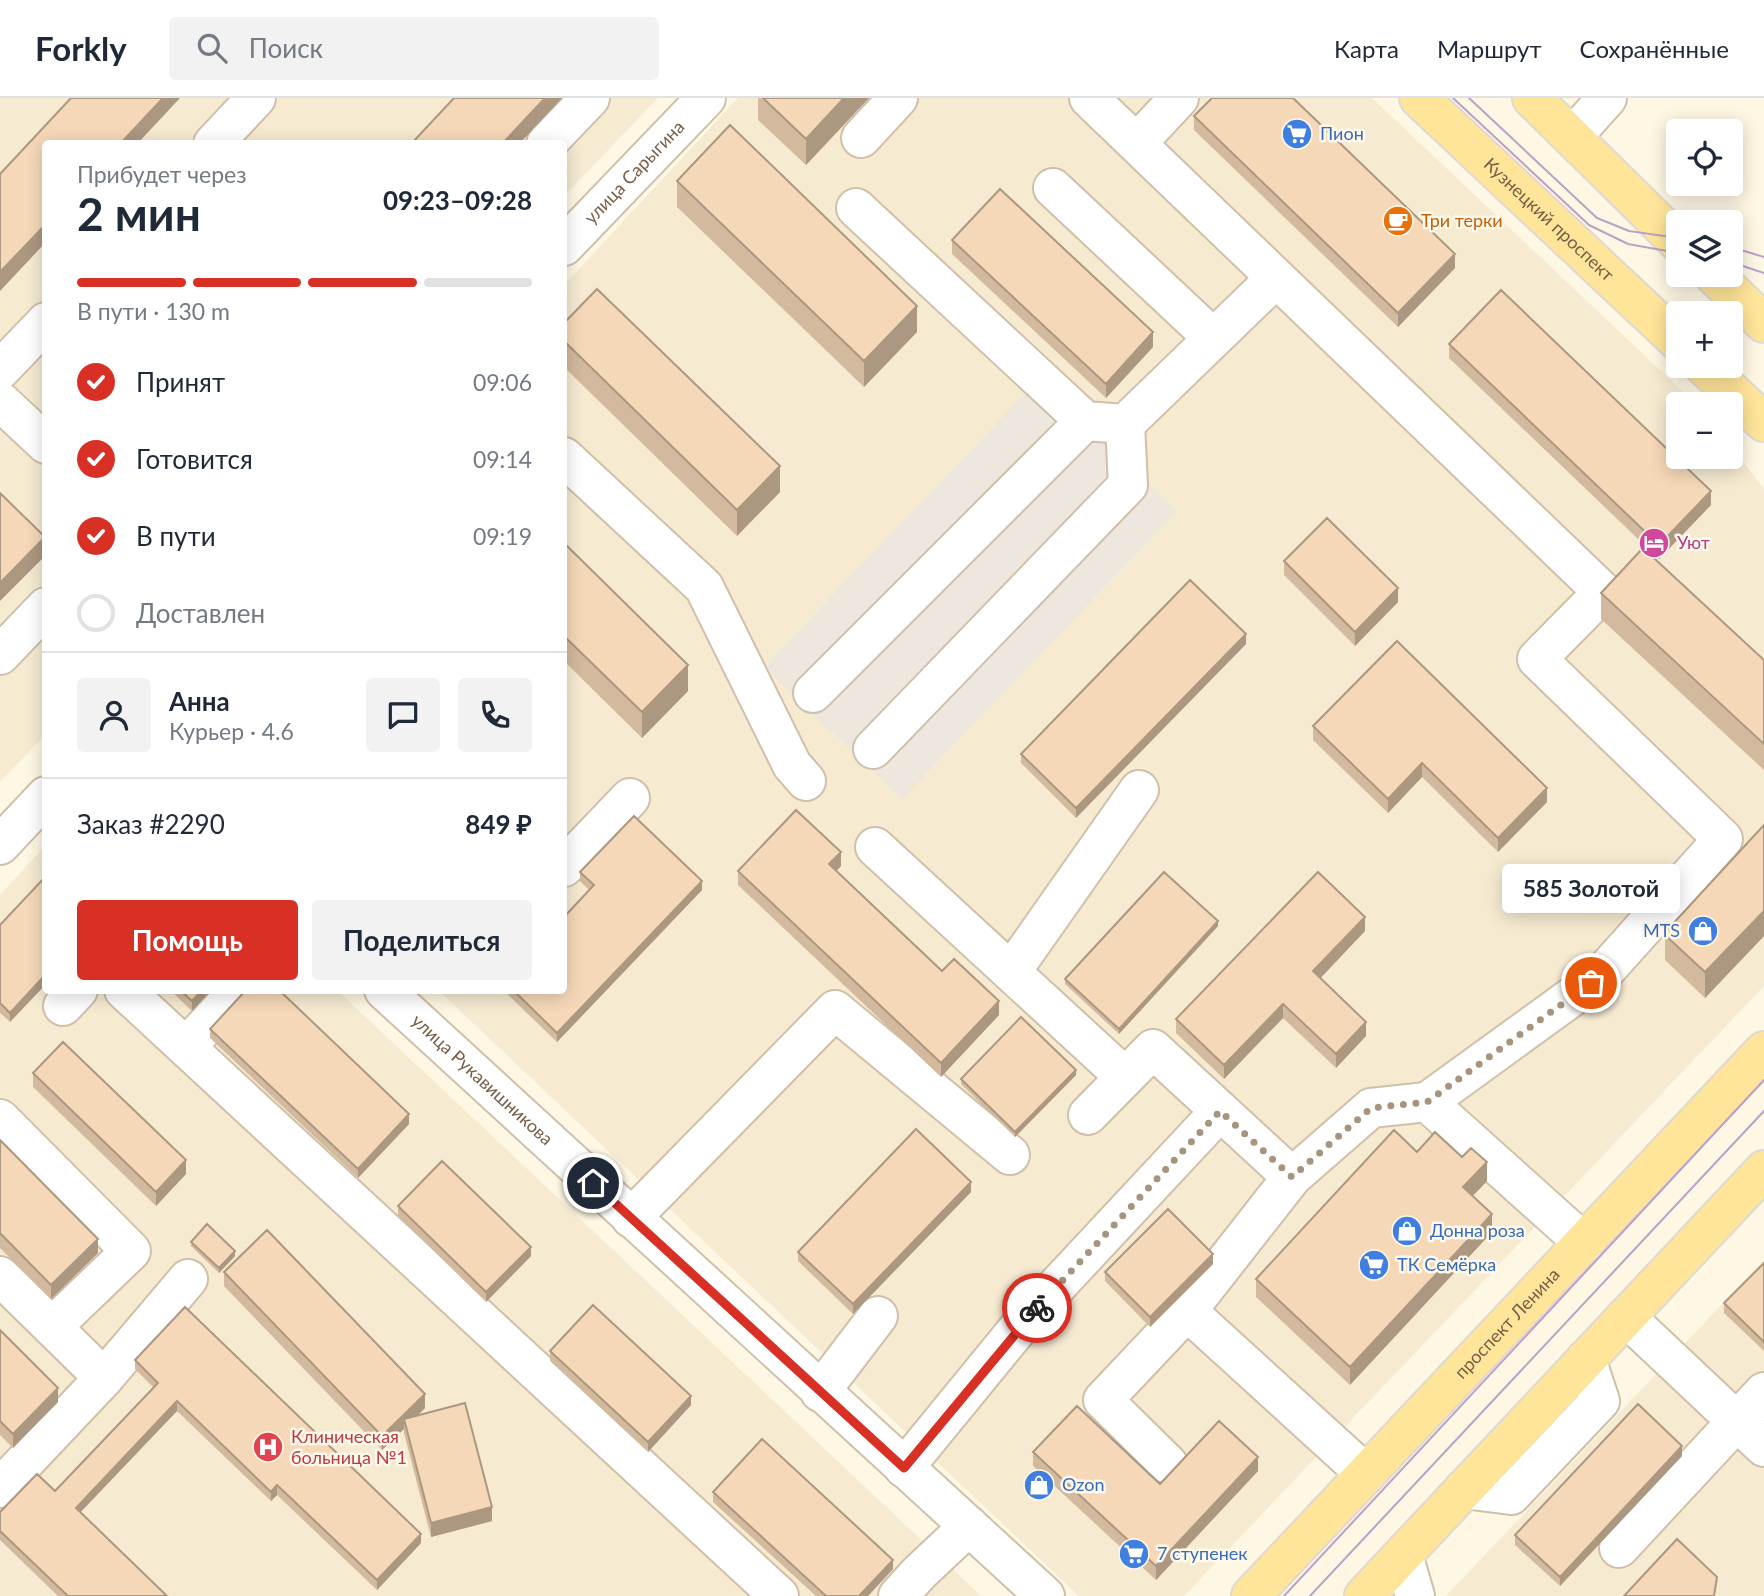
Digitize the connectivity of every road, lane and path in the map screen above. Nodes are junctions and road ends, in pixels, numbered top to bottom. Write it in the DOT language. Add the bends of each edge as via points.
graph roads {
  1 [pos="256,98"];
  2 [pos="590,98"];
  3 [pos="898,98"];
  4 [pos="1089,98"];
  5 [pos="1179,98"];
  6 [pos="1419,98"];
  7 [pos="1532,98"];
  8 [pos="1607,98"];
  9 [pos="701,99"];
  10 [pos="1573,136"];
  11 [pos="861,138"];
  12 [pos="218,140"];
  13 [pos="550,140"];
  14 [pos="1137,143"];
  15 [pos="1053,187"];
  16 [pos="856,208"];
  17 [pos="1666,230"];
  18 [pos="567,243"];
  19 [pos="1275,279"];
  20 [pos="1726,287"];
  21 [pos="1764,323"];
  22 [pos="42,326"];
  23 [pos="1666,330"];
  24 [pos="1213,338"];
  25 [pos="0,370"];
  26 [pos="1717,378"];
  27 [pos="0,401"];
  28 [pos="1085,421"];
  29 [pos="1764,422"];
  30 [pos="1125,424"];
  31 [pos="42,440"];
  32 [pos="567,460"];
  33 [pos="42,611"];
  34 [pos="0,655"];
  35 [pos="813,693"];
  36 [pos="873,749"];
  37 [pos="806,781"];
  38 [pos="1139,789"];
  39 [pos="630,798"];
  40 [pos="42,800"];
  41 [pos="0,845"];
  42 [pos="875,847"];
  43 [pos="567,864"];
  44 [pos="1011,972"];
  45 [pos="128,994"];
  46 [pos="235,994"];
  47 [pos="388,994"];
  48 [pos="186,1046"];
  49 [pos="1764,1051"];
  50 [pos="1125,1077"];
  51 [pos="1427,1102"];
  52 [pos="1220,1111"];
  53 [pos="1088,1115"];
  54 [pos="0,1119"];
  55 [pos="1010,1155"];
  56 [pos="1764,1170"];
  57 [pos="1292,1177"];
  58 [pos="631,1218"];
  59 [pos="1584,1243"];
  60 [pos="0,1276"];
  61 [pos="188,1279"];
  62 [pos="1187,1311"];
  63 [pos="878,1316"];
  64 [pos="1626,1317"];
  65 [pos="52,1327"];
  66 [pos="104,1378"];
  67 [pos="820,1392"];
  68 [pos="1764,1392"];
  69 [pos="1750,1434"];
  70 [pos="1168,1464"];
  71 [pos="904,1468"];
  72 [pos="1366,1474"];
  73 [pos="0,1488"];
  74 [pos="969,1526"];
  75 [pos="1619,1548"];
  76 [pos="1403,1555"];
  77 [pos="779,1596"];
  78 [pos="898,1596"];
  79 [pos="1045,1596"];
  80 [pos="1251,1596"];
  81 [pos="1364,1596"];
  82 [pos="1415,1596"];
  1 -- 12 [label="street"];
  2 -- 13 [label="street"];
  3 -- 11 [label="street"];
  4 -- 14 [label="street"];
  5 -- 14 [label="street"];
  6 -- 23 [label="main road, Кузнецкий проспект"];
  7 -- 10 [label="main road"];
  8 -- 10 [label="street"];
  9 -- 18 [label="street, улица Сарыгина"];
  10 -- 17 [label="main road"];
  14 -- 19 [label="street"];
  15 -- 24 [label="street"];
  16 -- 28 [label="street"];
  19 -- 24 [label="street"];
  19 -- 51 [label="street" via="1603,592 1537,659 1723,839 1598,978"];
  20 -- 21 [label="main road"];
  22 -- 25 [label="street"];
  24 -- 30 [label="street"];
  26 -- 29 [label="main road"];
  27 -- 31 [label="street"];
  28 -- 30 [label="street"];
  28 -- 35 [label="street"];
  30 -- 36 [label="street" via="1128,485"];
  32 -- 37 [label="street" via="704,587 792,765"];
  33 -- 34 [label="street"];
  38 -- 44 [label="street"];
  39 -- 43 [label="street"];
  40 -- 41 [label="street"];
  42 -- 44 [label="street"];
  44 -- 50 [label="street"];
  45 -- 48 [label="street"];
  46 -- 48 [label="street"];
  47 -- 58 [label="street, улица Рукавишникова"];
  48 -- 77 [label="street"];
  49 -- 59 [label="main road, проспект Ленина"];
  50 -- 52 [label="street" via="1153,1049"];
  50 -- 53 [label="street"];
  51 -- 57 [label="street" via="1371,1108"];
  51 -- 59 [label="street"];
  52 -- 57 [label="street"];
  52 -- 71 [label="street" via="1025,1320"];
  54 -- 65 [label="street" via="131,1251"];
  55 -- 58 [label="street" via="835,1010"];
  56 -- 64 [label="main road"];
  57 -- 62 [label="street"];
  58 -- 67 [label="street, улица Рукавишникова"];
  59 -- 72 [label="main road, проспект Ленина"];
  60 -- 65 [label="street"];
  61 -- 66 [label="street"];
  62 -- 70 [label="street" via="1103,1399"];
  62 -- 72 [label="street"];
  63 -- 67 [label="street"];
  64 -- 69 [label="street"];
  64 -- 76 [label="main road"];
  65 -- 66 [label="street"];
  66 -- 73 [label="street"];
  67 -- 71 [label="street, улица Рукавишникова"];
  68 -- 69 [label="street"];
  69 -- 75 [label="street"];
  71 -- 74 [label="street, улица Рукавишникова"];
  72 -- 80 [label="main road, проспект Ленина"];
  74 -- 78 [label="street"];
  74 -- 79 [label="street, улица Рукавишникова"];
  76 -- 81 [label="main road"];
  76 -- 82 [label="street"];
}
